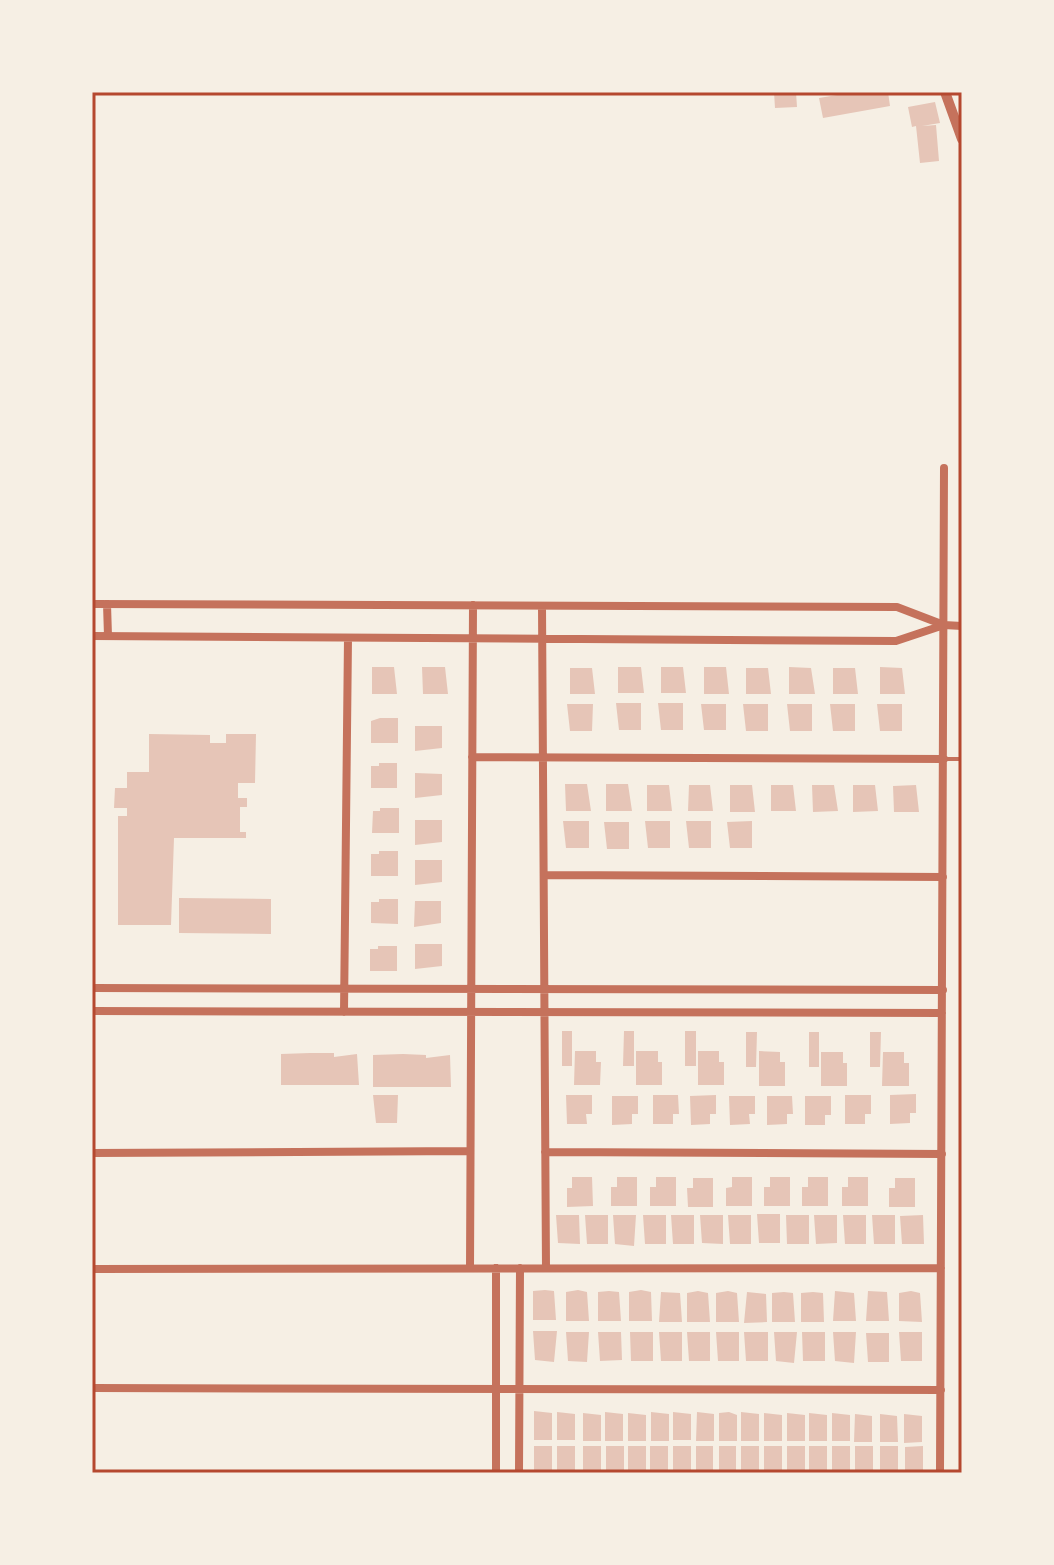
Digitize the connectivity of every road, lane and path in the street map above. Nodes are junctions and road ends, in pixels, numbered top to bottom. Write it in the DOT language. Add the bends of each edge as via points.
graph roads {
  1 [pos="945,92"];
  2 [pos="962,139"];
  3 [pos="944,468"];
  4 [pos="92,604"];
  5 [pos="107,604"];
  6 [pos="473,605"];
  7 [pos="542,606"];
  8 [pos="944,625"];
  9 [pos="962,626"];
  10 [pos="92,636"];
  11 [pos="108,636"];
  12 [pos="348,638"];
  13 [pos="473,638"];
  14 [pos="542,638"];
  15 [pos="472,757"];
  16 [pos="543,757"];
  17 [pos="944,759"];
  18 [pos="962,759"];
  19 [pos="544,875"];
  20 [pos="943,877"];
  21 [pos="92,988"];
  22 [pos="344,989"];
  23 [pos="471,989"];
  24 [pos="544,989"];
  25 [pos="943,990"];
  26 [pos="92,1011"];
  27 [pos="344,1012"];
  28 [pos="471,1012"];
  29 [pos="545,1012"];
  30 [pos="942,1013"];
  31 [pos="470,1151"];
  32 [pos="545,1152"];
  33 [pos="92,1153"];
  34 [pos="942,1154"];
  35 [pos="470,1268"];
  36 [pos="496,1268"];
  37 [pos="520,1268"];
  38 [pos="546,1268"];
  39 [pos="941,1268"];
  40 [pos="92,1269"];
  41 [pos="92,1388"];
  42 [pos="496,1389"];
  43 [pos="519,1389"];
  44 [pos="941,1390"];
  45 [pos="496,1473"];
  46 [pos="519,1473"];
  47 [pos="940,1473"];
  1 -- 2 [label="street"];
  3 -- 8 [label="street"];
  4 -- 5 [label="street"];
  5 -- 6 [label="street"];
  5 -- 11 [label="street"];
  6 -- 7 [label="street"];
  6 -- 13 [label="street"];
  7 -- 8 [label="street" via="897,607"];
  7 -- 14 [label="street"];
  8 -- 9 [label="street"];
  8 -- 14 [label="street" via="896,641"];
  8 -- 17 [label="street"];
  10 -- 11 [label="street"];
  11 -- 12 [label="street"];
  12 -- 13 [label="street"];
  12 -- 22 [label="street"];
  13 -- 14 [label="street"];
  13 -- 15 [label="street"];
  14 -- 16 [label="street"];
  15 -- 16 [label="street"];
  15 -- 23 [label="street"];
  16 -- 17 [label="street"];
  16 -- 19 [label="street"];
  17 -- 18 [label="lane"];
  17 -- 20 [label="street"];
  19 -- 20 [label="street"];
  19 -- 24 [label="street"];
  20 -- 25 [label="street"];
  21 -- 22 [label="street"];
  22 -- 23 [label="street"];
  22 -- 27 [label="street"];
  23 -- 24 [label="street"];
  23 -- 28 [label="street"];
  24 -- 25 [label="street"];
  24 -- 29 [label="street"];
  25 -- 30 [label="street"];
  26 -- 27 [label="street"];
  27 -- 28 [label="street"];
  28 -- 29 [label="street"];
  28 -- 31 [label="street"];
  29 -- 30 [label="street"];
  29 -- 32 [label="street"];
  30 -- 34 [label="street"];
  31 -- 33 [label="street"];
  31 -- 35 [label="street"];
  32 -- 34 [label="street"];
  32 -- 38 [label="street"];
  34 -- 39 [label="street"];
  35 -- 36 [label="street"];
  35 -- 40 [label="street"];
  36 -- 37 [label="street"];
  36 -- 42 [label="street"];
  37 -- 38 [label="street"];
  37 -- 43 [label="street"];
  38 -- 39 [label="street"];
  39 -- 44 [label="street"];
  41 -- 42 [label="street"];
  42 -- 43 [label="street"];
  42 -- 45 [label="street"];
  43 -- 44 [label="street"];
  43 -- 46 [label="street"];
  44 -- 47 [label="street"];
}
